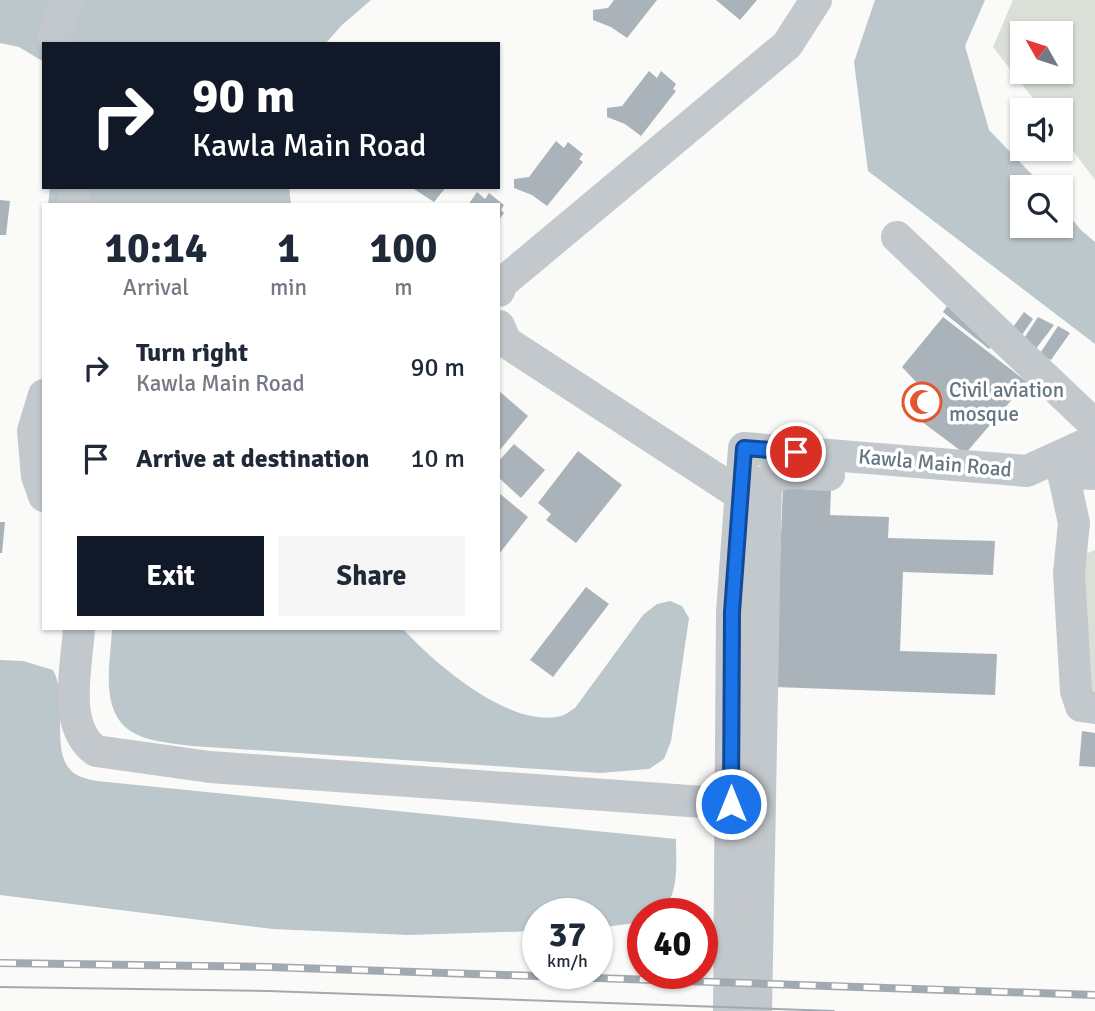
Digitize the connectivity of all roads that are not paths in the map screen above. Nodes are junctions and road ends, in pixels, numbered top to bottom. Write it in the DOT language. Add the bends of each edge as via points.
graph roads {
  1 [pos="66,0"];
  2 [pos="816,0"];
  3 [pos="55,42"];
  4 [pos="897,237"];
  5 [pos="500,288"];
  6 [pos="500,328"];
  7 [pos="42,402"];
  8 [pos="1095,425"];
  9 [pos="1095,440"];
  10 [pos="1082,472"];
  11 [pos="42,490"];
  12 [pos="741,495"];
  13 [pos="79,630"];
  14 [pos="1095,708"];
  15 [pos="731,804"];
  16 [pos="729,1011"];
  17 [pos="756,1011"];
  1 -- 3 [label="street"];
  2 -- 5 [label="street" via="787,45"];
  4 -- 8 [label="street"];
  6 -- 12 [label="street" via="506,342"];
  7 -- 11 [label="street" via="33,431"];
  9 -- 12 [label="street, Kawla Main Road" via="1027,471 744,448"];
  10 -- 14 [label="street" via="1069,572 1076,691 1082,706"];
  10 -- 17 [label="street, Kawla Main Road" via="1039,485 786,473 766,481"];
  12 -- 15 [label="street, Kawla Main Road" via="732,612"];
  13 -- 15 [label="street" via="74,706 85,743 96,751 210,767"];
  15 -- 16 [label="street, Kawla Main Road"];
}
